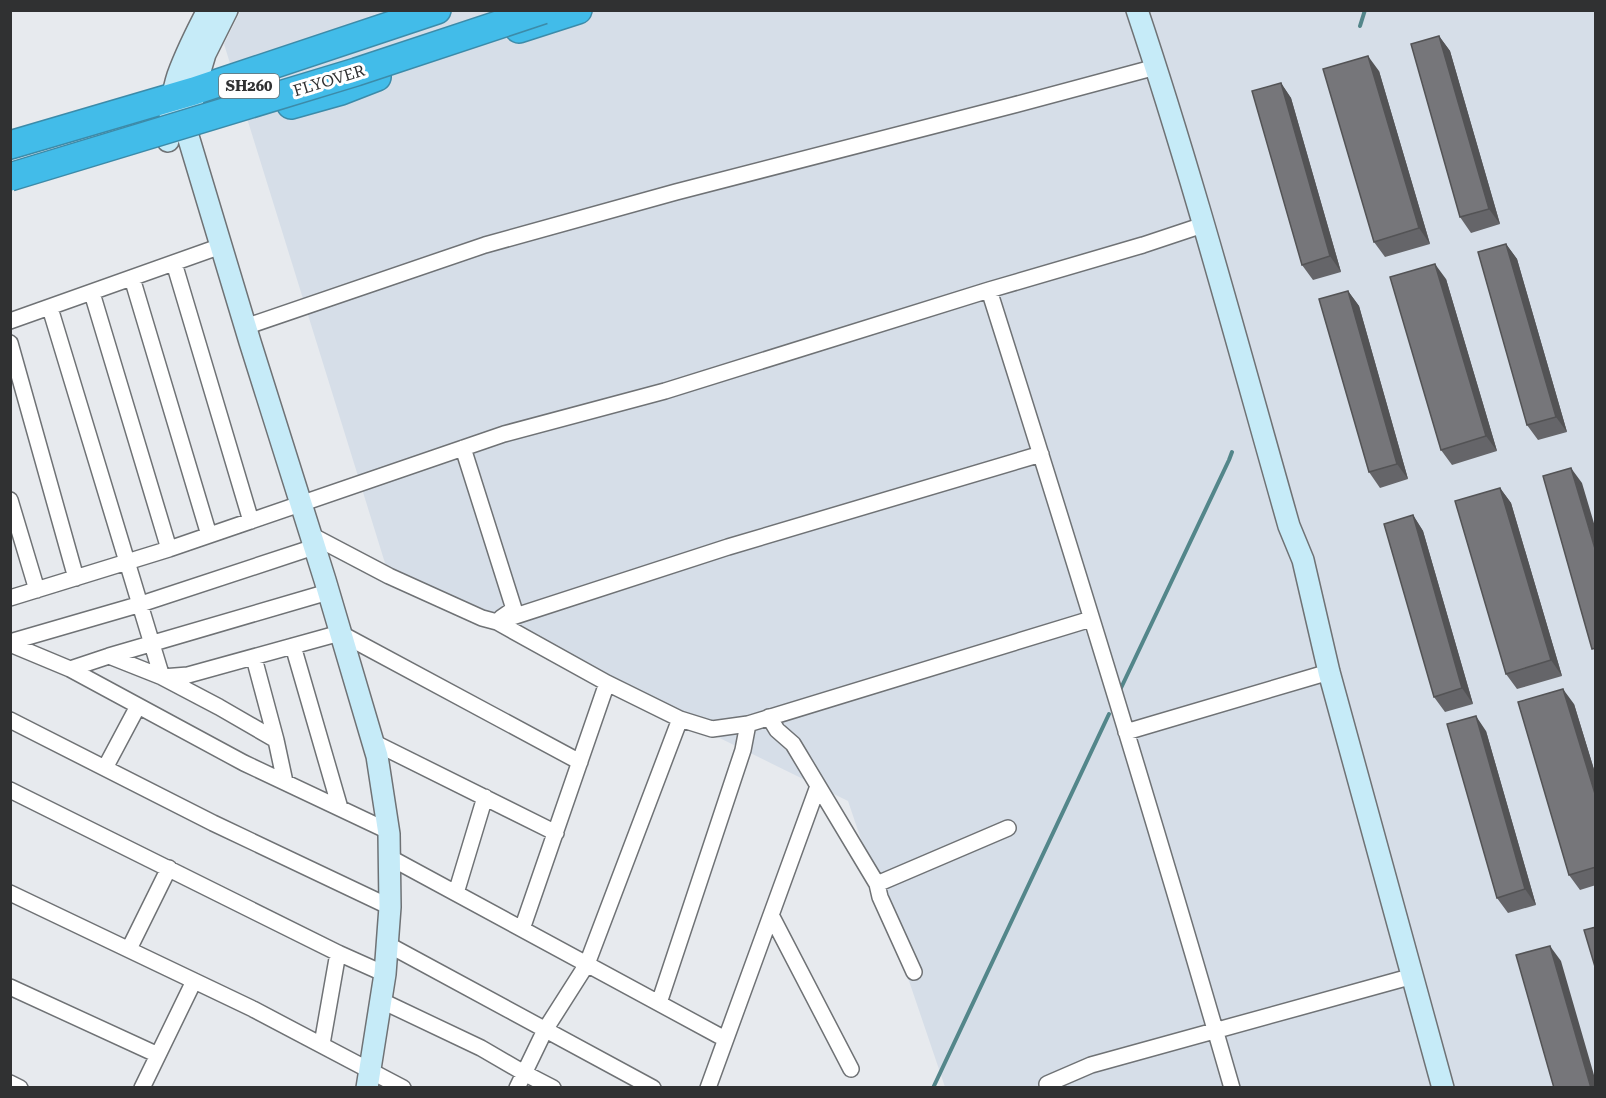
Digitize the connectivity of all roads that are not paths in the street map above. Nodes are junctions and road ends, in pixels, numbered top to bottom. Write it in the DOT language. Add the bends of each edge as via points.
graph roads {
  1 [pos="208,10"];
  2 [pos="227,10"];
  3 [pos="437,10"];
  4 [pos="486,10"];
  5 [pos="543,10"];
  6 [pos="578,10"];
  7 [pos="1137,10"];
  8 [pos="1156,66"];
  9 [pos="183,94"];
  10 [pos="178,138"];
  11 [pos="10,145"];
  12 [pos="10,157"];
  13 [pos="10,177"];
  14 [pos="10,189"];
  15 [pos="1203,225"];
  16 [pos="221,246"];
  17 [pos="174,263"];
  18 [pos="132,278"];
  19 [pos="989,290"];
  20 [pos="92,293"];
  21 [pos="50,308"];
  22 [pos="10,321"];
  23 [pos="245,327"];
  24 [pos="10,343"];
  25 [pos="463,448"];
  26 [pos="1041,454"];
  27 [pos="10,500"];
  28 [pos="301,504"];
  29 [pos="250,521"];
  30 [pos="209,535"];
  31 [pos="312,541"];
  32 [pos="169,549"];
  33 [pos="127,562"];
  34 [pos="76,578"];
  35 [pos="37,590"];
  36 [pos="328,591"];
  37 [pos="10,598"];
  38 [pos="141,604"];
  39 [pos="1091,619"];
  40 [pos="496,622"];
  41 [pos="340,633"];
  42 [pos="10,643"];
  43 [pos="151,643"];
  44 [pos="293,646"];
  45 [pos="109,656"];
  46 [pos="254,658"];
  47 [pos="70,669"];
  48 [pos="1329,672"];
  49 [pos="162,677"];
  50 [pos="607,683"];
  51 [pos="138,706"];
  52 [pos="769,717"];
  53 [pos="680,719"];
  54 [pos="10,720"];
  55 [pos="747,724"];
  56 [pos="1126,732"];
  57 [pos="276,740"];
  58 [pos="373,742"];
  59 [pos="580,762"];
  60 [pos="105,768"];
  61 [pos="285,782"];
  62 [pos="818,786"];
  63 [pos="10,790"];
  64 [pos="485,797"];
  65 [pos="340,808"];
  66 [pos="1008,828"];
  67 [pos="388,831"];
  68 [pos="555,833"];
  69 [pos="389,857"];
  70 [pos="169,868"];
  71 [pos="877,884"];
  72 [pos="10,893"];
  73 [pos="456,893"];
  74 [pos="390,907"];
  75 [pos="771,915"];
  76 [pos="522,929"];
  77 [pos="387,944"];
  78 [pos="129,949"];
  79 [pos="338,952"];
  80 [pos="587,964"];
  81 [pos="914,972"];
  82 [pos="385,974"];
  83 [pos="1413,976"];
  84 [pos="194,981"];
  85 [pos="10,987"];
  86 [pos="382,1001"];
  87 [pos="659,1003"];
  88 [pos="1215,1029"];
  89 [pos="545,1030"];
  90 [pos="725,1039"];
  91 [pos="322,1044"];
  92 [pos="158,1055"];
  93 [pos="852,1069"];
  94 [pos="524,1073"];
  95 [pos="369,1078"];
  96 [pos="10,1083"];
  97 [pos="1047,1084"];
  98 [pos="20,1088"];
  99 [pos="142,1088"];
  100 [pos="403,1088"];
  101 [pos="518,1088"];
  102 [pos="553,1088"];
  103 [pos="652,1088"];
  104 [pos="708,1088"];
  105 [pos="1232,1088"];
  106 [pos="1443,1088"];
  1 -- 9 [label="street" via="178,76"];
  2 -- 9 [label="street"];
  3 -- 9 [label="highway, SH260"];
  4 -- 12 [label="highway, FLYOVER / SH260" via="293,73"];
  5 -- 13 [label="highway, FLYOVER, bridge" via="356,72"];
  6 -- 10 [label="highway" via="450,50 341,91"];
  7 -- 8 [label="street"];
  8 -- 15 [label="street"];
  8 -- 23 [label="street" via="485,245"];
  9 -- 10 [label="street"];
  9 -- 11 [label="highway, SH260"];
  10 -- 14 [label="highway"];
  10 -- 16 [label="street"];
  15 -- 19 [label="street"];
  15 -- 48 [label="street" via="1289,526 1303,560"];
  16 -- 17 [label="street"];
  16 -- 23 [label="street"];
  17 -- 18 [label="street"];
  17 -- 29 [label="street"];
  18 -- 20 [label="street"];
  18 -- 30 [label="street"];
  19 -- 25 [label="street" via="665,391"];
  19 -- 26 [label="street"];
  20 -- 21 [label="street"];
  20 -- 32 [label="street"];
  21 -- 22 [label="street"];
  21 -- 33 [label="street"];
  23 -- 28 [label="street"];
  24 -- 34 [label="street"];
  25 -- 28 [label="street"];
  25 -- 40 [label="street" via="514,609"];
  26 -- 39 [label="street"];
  26 -- 40 [label="street" via="739,543"];
  27 -- 35 [label="street"];
  28 -- 29 [label="street"];
  28 -- 31 [label="street"];
  29 -- 30 [label="street"];
  30 -- 32 [label="street"];
  31 -- 36 [label="street"];
  31 -- 38 [label="street"];
  31 -- 40 [label="street"];
  32 -- 33 [label="street"];
  33 -- 34 [label="street"];
  33 -- 38 [label="street"];
  34 -- 35 [label="street"];
  35 -- 37 [label="street"];
  36 -- 41 [label="street"];
  36 -- 43 [label="street"];
  38 -- 42 [label="street"];
  38 -- 43 [label="street"];
  39 -- 52 [label="street"];
  39 -- 56 [label="street"];
  40 -- 50 [label="street"];
  41 -- 44 [label="street"];
  41 -- 58 [label="street"];
  41 -- 59 [label="street"];
  42 -- 47 [label="street"];
  43 -- 45 [label="street"];
  43 -- 49 [label="street"];
  44 -- 46 [label="street"];
  44 -- 65 [label="street"];
  45 -- 47 [label="street"];
  45 -- 49 [label="street"];
  46 -- 49 [label="street" via="188,675"];
  46 -- 57 [label="street"];
  47 -- 51 [label="street"];
  48 -- 56 [label="street"];
  48 -- 83 [label="street"];
  49 -- 57 [label="street"];
  50 -- 53 [label="street"];
  50 -- 59 [label="street"];
  51 -- 60 [label="street"];
  51 -- 61 [label="street"];
  52 -- 55 [label="street"];
  52 -- 62 [label="street" via="793,744"];
  53 -- 55 [label="street" via="712,729"];
  53 -- 80 [label="street"];
  54 -- 60 [label="street"];
  55 -- 87 [label="street" via="743,750"];
  56 -- 88 [label="street"];
  57 -- 61 [label="street"];
  58 -- 64 [label="street"];
  58 -- 67 [label="street"];
  59 -- 68 [label="street"];
  60 -- 74 [label="street"];
  61 -- 65 [label="street"];
  62 -- 71 [label="street"];
  62 -- 75 [label="street"];
  63 -- 70 [label="street"];
  64 -- 68 [label="street"];
  64 -- 73 [label="street"];
  65 -- 67 [label="street"];
  66 -- 71 [label="street"];
  67 -- 69 [label="street"];
  68 -- 76 [label="street"];
  69 -- 73 [label="street"];
  69 -- 74 [label="street"];
  70 -- 78 [label="street"];
  70 -- 79 [label="street"];
  71 -- 81 [label="street"];
  72 -- 78 [label="street"];
  73 -- 76 [label="street"];
  74 -- 77 [label="street"];
  75 -- 90 [label="street"];
  75 -- 93 [label="street"];
  76 -- 80 [label="street"];
  77 -- 82 [label="street"];
  77 -- 89 [label="street"];
  78 -- 84 [label="street"];
  79 -- 82 [label="street"];
  79 -- 91 [label="street"];
  80 -- 87 [label="street"];
  80 -- 89 [label="street"];
  82 -- 86 [label="street"];
  83 -- 88 [label="street"];
  83 -- 106 [label="street"];
  84 -- 91 [label="street"];
  84 -- 92 [label="street"];
  85 -- 92 [label="street"];
  86 -- 94 [label="street"];
  86 -- 95 [label="street"];
  87 -- 90 [label="street"];
  88 -- 97 [label="street" via="1091,1065"];
  88 -- 105 [label="street"];
  89 -- 94 [label="street"];
  89 -- 103 [label="street"];
  90 -- 104 [label="street"];
  91 -- 95 [label="street"];
  92 -- 99 [label="street"];
  94 -- 101 [label="street"];
  94 -- 102 [label="street"];
  95 -- 100 [label="street"];
  96 -- 98 [label="street"];
}
